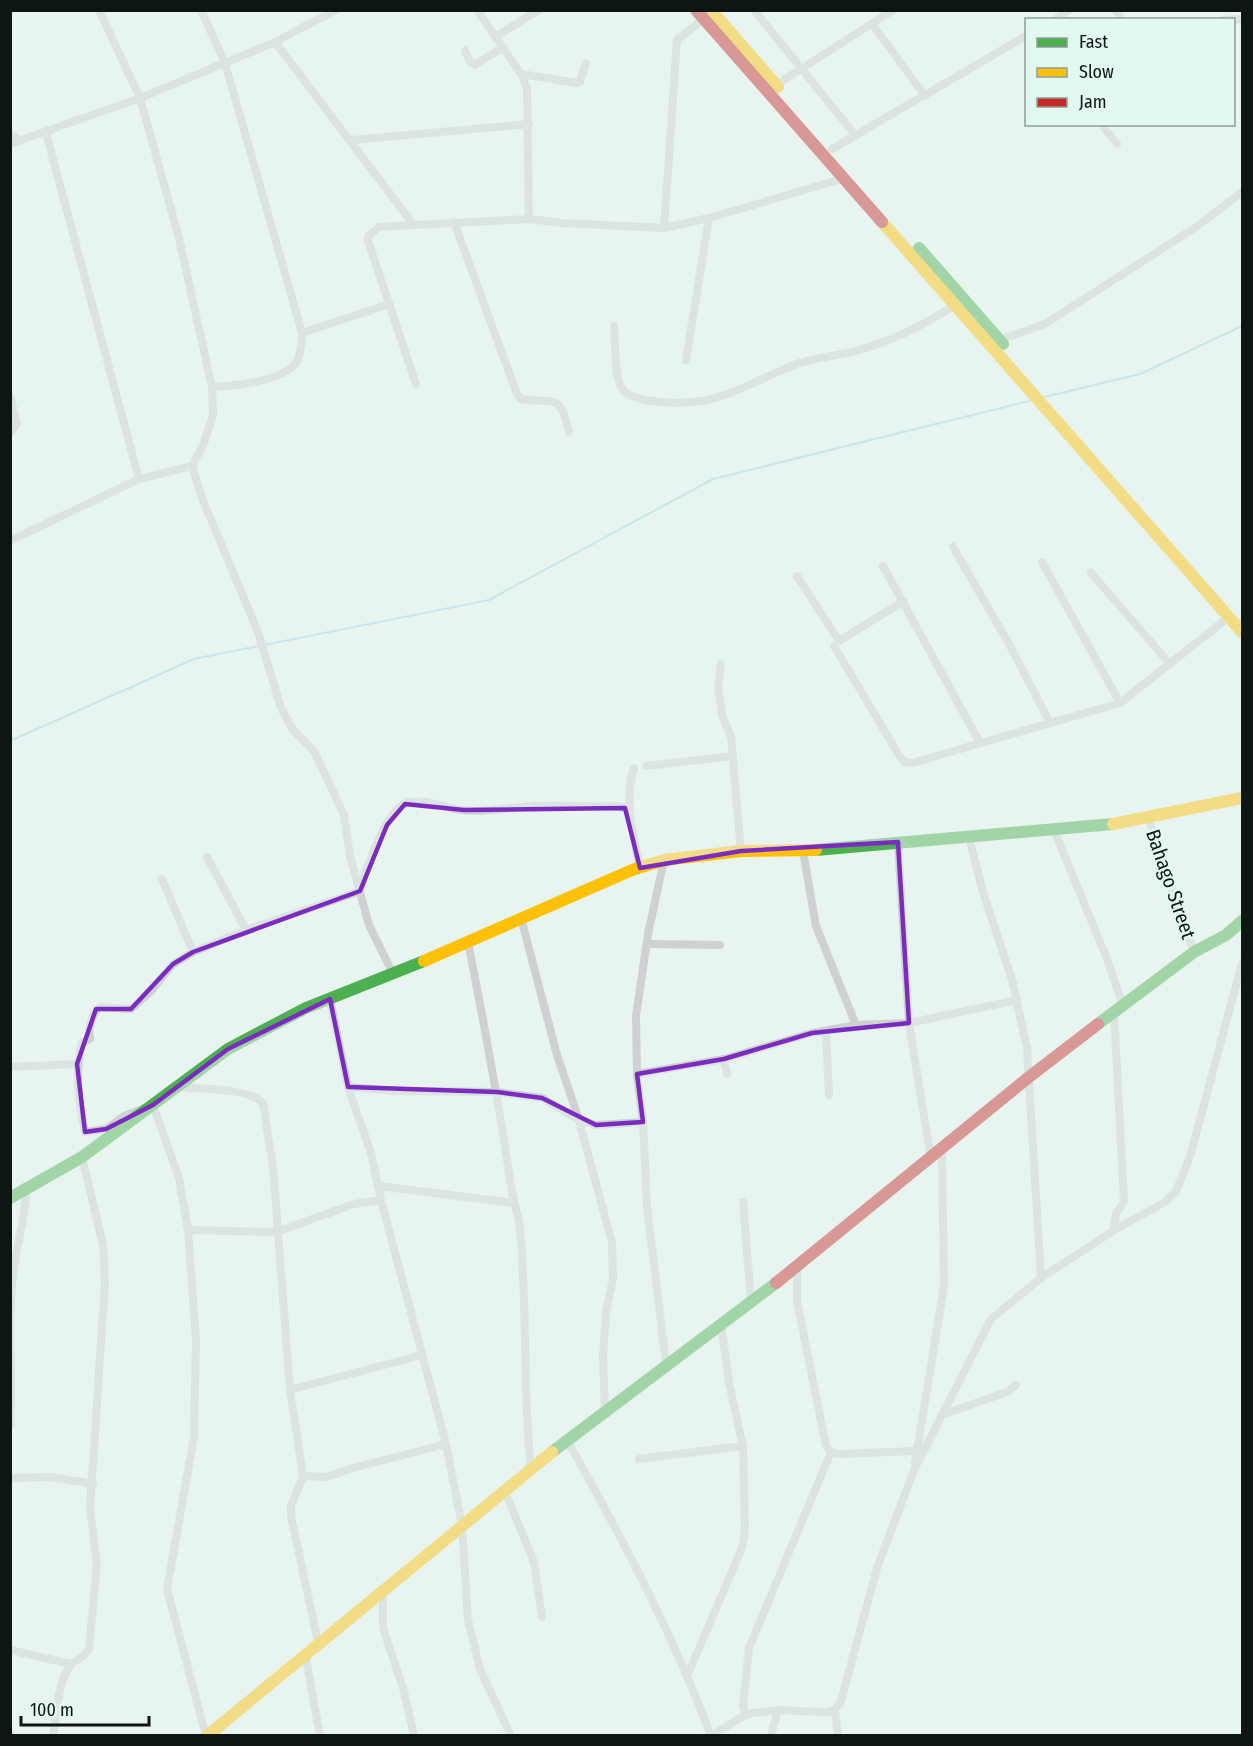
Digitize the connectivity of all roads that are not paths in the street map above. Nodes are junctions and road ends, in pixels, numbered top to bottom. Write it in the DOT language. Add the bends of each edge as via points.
graph roads {
  1 [pos="99,10"];
  2 [pos="201,10"];
  3 [pos="336,10"];
  4 [pos="477,10"];
  5 [pos="539,10"];
  6 [pos="754,10"];
  7 [pos="893,10"];
  8 [pos="1069,10"];
  9 [pos="711,14"];
  10 [pos="1056,18"];
  11 [pos="872,24"];
  12 [pos="495,37"];
  13 [pos="1025,37"];
  14 [pos="274,42"];
  15 [pos="502,48"];
  16 [pos="465,51"];
  17 [pos="225,63"];
  18 [pos="586,63"];
  19 [pos="800,70"];
  20 [pos="521,74"];
  21 [pos="776,85"];
  22 [pos="925,96"];
  23 [pos="140,98"];
  24 [pos="529,124"];
  25 [pos="1103,126"];
  26 [pos="46,133"];
  27 [pos="10,134"];
  28 [pos="856,136"];
  29 [pos="352,140"];
  30 [pos="20,141"];
  31 [pos="10,144"];
  32 [pos="1117,144"];
  33 [pos="832,149"];
  34 [pos="846,178"];
  35 [pos="1242,192"];
  36 [pos="709,218"];
  37 [pos="529,219"];
  38 [pos="454,222"];
  39 [pos="413,224"];
  40 [pos="664,228"];
  41 [pos="390,304"];
  42 [pos="956,305"];
  43 [pos="614,326"];
  44 [pos="302,333"];
  45 [pos="999,340"];
  46 [pos="686,360"];
  47 [pos="416,384"];
  48 [pos="212,387"];
  49 [pos="10,396"];
  50 [pos="569,432"];
  51 [pos="10,433"];
  52 [pos="192,466"];
  53 [pos="139,479"];
  54 [pos="10,541"];
  55 [pos="953,547"];
  56 [pos="1042,562"];
  57 [pos="883,566"];
  58 [pos="1091,573"];
  59 [pos="797,576"];
  60 [pos="904,602"];
  61 [pos="1229,617"];
  62 [pos="1242,620"];
  63 [pos="1242,632"];
  64 [pos="834,646"];
  65 [pos="722,664"];
  66 [pos="1170,664"];
  67 [pos="1120,703"];
  68 [pos="1050,723"];
  69 [pos="980,743"];
  70 [pos="733,756"];
  71 [pos="645,766"];
  72 [pos="634,768"];
  73 [pos="1242,798"];
  74 [pos="630,813"];
  75 [pos="1148,817"];
  76 [pos="1054,830"];
  77 [pos="969,837"];
  78 [pos="898,842"];
  79 [pos="741,851"];
  80 [pos="803,851"];
  81 [pos="207,857"];
  82 [pos="664,860"];
  83 [pos="640,868"];
  84 [pos="162,879"];
  85 [pos="360,891"];
  86 [pos="521,918"];
  87 [pos="1242,921"];
  88 [pos="246,930"];
  89 [pos="468,942"];
  90 [pos="647,944"];
  91 [pos="720,945"];
  92 [pos="193,952"];
  93 [pos="1194,952"];
  94 [pos="1242,963"];
  95 [pos="393,974"];
  96 [pos="330,999"];
  97 [pos="1017,1000"];
  98 [pos="1119,1010"];
  99 [pos="909,1023"];
  100 [pos="856,1025"];
  101 [pos="826,1031"];
  102 [pos="724,1059"];
  103 [pos="77,1064"];
  104 [pos="10,1067"];
  105 [pos="637,1074"];
  106 [pos="727,1074"];
  107 [pos="1029,1077"];
  108 [pos="175,1087"];
  109 [pos="348,1087"];
  110 [pos="497,1092"];
  111 [pos="829,1095"];
  112 [pos="153,1105"];
  113 [pos="579,1120"];
  114 [pos="643,1122"];
  115 [pos="942,1151"];
  116 [pos="82,1157"];
  117 [pos="931,1159"];
  118 [pos="378,1186"];
  119 [pos="26,1188"];
  120 [pos="10,1198"];
  121 [pos="381,1200"];
  122 [pos="743,1202"];
  123 [pos="513,1203"];
  124 [pos="188,1230"];
  125 [pos="1113,1231"];
  126 [pos="276,1232"];
  127 [pos="798,1268"];
  128 [pos="1041,1278"];
  129 [pos="751,1302"];
  130 [pos="721,1325"];
  131 [pos="422,1355"];
  132 [pos="666,1364"];
  133 [pos="12,1385"];
  134 [pos="1016,1385"];
  135 [pos="290,1390"];
  136 [pos="605,1410"];
  137 [pos="942,1415"];
  138 [pos="10,1425"];
  139 [pos="567,1440"];
  140 [pos="446,1444"];
  141 [pos="743,1446"];
  142 [pos="917,1451"];
  143 [pos="831,1452"];
  144 [pos="639,1459"];
  145 [pos="531,1468"];
  146 [pos="914,1470"];
  147 [pos="303,1476"];
  148 [pos="10,1478"];
  149 [pos="93,1484"];
  150 [pos="504,1489"];
  151 [pos="462,1526"];
  152 [pos="383,1590"];
  153 [pos="542,1617"];
  154 [pos="318,1642"];
  155 [pos="10,1650"];
  156 [pos="304,1653"];
  157 [pos="71,1664"];
  158 [pos="688,1674"];
  159 [pos="778,1710"];
  160 [pos="835,1710"];
  161 [pos="745,1715"];
  162 [pos="53,1736"];
  163 [pos="207,1736"];
  164 [pos="320,1736"];
  165 [pos="414,1736"];
  166 [pos="511,1736"];
  167 [pos="711,1736"];
  168 [pos="771,1736"];
  169 [pos="838,1736"];
  1 -- 23 [label="street"];
  2 -- 17 [label="street"];
  3 -- 14 [label="street"];
  4 -- 12 [label="street"];
  5 -- 12 [label="street"];
  6 -- 19 [label="street"];
  7 -- 11 [label="street"];
  8 -- 10 [label="street"];
  9 -- 21 [label="street"];
  9 -- 34 [label="street"];
  9 -- 40 [label="street" via="677,40"];
  11 -- 19 [label="street"];
  11 -- 22 [label="street"];
  12 -- 15 [label="street"];
  13 -- 22 [label="street"];
  14 -- 17 [label="street"];
  14 -- 29 [label="street"];
  15 -- 16 [label="street" via="475,65"];
  15 -- 20 [label="street"];
  17 -- 23 [label="street"];
  17 -- 44 [label="street"];
  18 -- 20 [label="street" via="578,83"];
  19 -- 21 [label="street"];
  19 -- 28 [label="street"];
  20 -- 24 [label="street" via="527,88"];
  21 -- 33 [label="street"];
  22 -- 28 [label="street"];
  23 -- 26 [label="street"];
  23 -- 48 [label="street" via="179,238"];
  24 -- 29 [label="street"];
  24 -- 37 [label="street"];
  25 -- 32 [label="street"];
  26 -- 30 [label="street"];
  26 -- 53 [label="street"];
  27 -- 30 [label="street"];
  28 -- 33 [label="street"];
  29 -- 39 [label="street"];
  30 -- 31 [label="street"];
  33 -- 45 [label="street"];
  34 -- 36 [label="street"];
  34 -- 42 [label="street"];
  35 -- 45 [label="street" via="1045,324"];
  36 -- 40 [label="street"];
  36 -- 46 [label="street"];
  37 -- 38 [label="street"];
  37 -- 40 [label="street"];
  38 -- 39 [label="street"];
  38 -- 50 [label="street" via="517,394 521,399 557,403"];
  39 -- 41 [label="street" via="379,227 368,236"];
  41 -- 44 [label="street"];
  41 -- 47 [label="street"];
  42 -- 43 [label="street" via="911,332 795,365 733,394 702,403 653,401 626,393 618,385"];
  42 -- 61 [label="street"];
  44 -- 48 [label="street" via="297,361 290,369 240,385"];
  45 -- 62 [label="street"];
  48 -- 52 [label="street" via="213,415"];
  49 -- 51 [label="street" via="17,424"];
  52 -- 53 [label="street"];
  52 -- 85 [label="street" via="258,632 281,708 293,730 314,751 344,815"];
  53 -- 54 [label="street"];
  55 -- 68 [label="street"];
  56 -- 67 [label="street"];
  57 -- 60 [label="street"];
  58 -- 66 [label="street"];
  59 -- 60 [label="street" via="839,641"];
  60 -- 69 [label="street"];
  61 -- 63 [label="street"];
  61 -- 66 [label="street"];
  64 -- 69 [label="street" via="905,762"];
  65 -- 70 [label="street" via="718,687"];
  66 -- 67 [label="street"];
  67 -- 68 [label="street"];
  68 -- 69 [label="street"];
  70 -- 71 [label="street"];
  70 -- 79 [label="street"];
  72 -- 74 [label="street" via="629,782"];
  73 -- 75 [label="street"];
  74 -- 83 [label="street"];
  74 -- 85 [label="street" via="617,806 464,810 416,801 405,804 387,825"];
  75 -- 76 [label="street"];
  75 -- 93 [label="street, Bahago Street"];
  76 -- 77 [label="street"];
  76 -- 98 [label="street" via="1107,959"];
  77 -- 78 [label="street"];
  77 -- 97 [label="street"];
  78 -- 80 [label="street"];
  78 -- 99 [label="street"];
  79 -- 80 [label="street"];
  79 -- 82 [label="street"];
  80 -- 100 [label="street" via="816,926"];
  81 -- 88 [label="street"];
  82 -- 83 [label="street"];
  82 -- 90 [label="street"];
  83 -- 86 [label="street"];
  84 -- 92 [label="street"];
  85 -- 88 [label="street"];
  85 -- 95 [label="street" via="369,925"];
  86 -- 89 [label="street"];
  86 -- 113 [label="street" via="557,1055"];
  87 -- 93 [label="street" via="1226,935"];
  88 -- 92 [label="street"];
  89 -- 95 [label="street"];
  89 -- 110 [label="street"];
  90 -- 91 [label="street"];
  90 -- 105 [label="street" via="636,1016"];
  92 -- 103 [label="street" via="173,964 135,1006 96,1009 90,1039 82,1042"];
  93 -- 98 [label="street"];
  94 -- 125 [label="street" via="1190,1157 1176,1191 1165,1202"];
  95 -- 96 [label="street"];
  96 -- 108 [label="street" via="228,1049"];
  96 -- 109 [label="street"];
  97 -- 99 [label="street"];
  97 -- 107 [label="street"];
  98 -- 107 [label="street"];
  98 -- 125 [label="street" via="1124,1201 1116,1214"];
  99 -- 100 [label="street"];
  99 -- 117 [label="street"];
  100 -- 101 [label="street"];
  101 -- 102 [label="street"];
  101 -- 111 [label="street"];
  102 -- 105 [label="street"];
  102 -- 106 [label="street"];
  103 -- 104 [label="street"];
  103 -- 112 [label="street" via="78,1103 85,1132 106,1129 124,1116"];
  105 -- 114 [label="street"];
  107 -- 115 [label="street"];
  107 -- 128 [label="street"];
  108 -- 112 [label="street"];
  108 -- 126 [label="street" via="244,1093 263,1103 273,1167"];
  109 -- 110 [label="street"];
  109 -- 118 [label="street" via="360,1115"];
  110 -- 113 [label="street" via="542,1098"];
  110 -- 123 [label="street"];
  112 -- 116 [label="street"];
  112 -- 124 [label="street" via="178,1178"];
  113 -- 114 [label="street" via="596,1125"];
  113 -- 136 [label="street" via="613,1253 604,1346"];
  114 -- 132 [label="street" via="647,1207"];
  115 -- 117 [label="street"];
  115 -- 142 [label="street" via="944,1286"];
  116 -- 119 [label="street"];
  116 -- 149 [label="street" via="103,1245 105,1281"];
  117 -- 127 [label="street"];
  118 -- 121 [label="street"];
  118 -- 123 [label="street"];
  119 -- 120 [label="street"];
  119 -- 133 [label="street" via="26,1214 14,1257 11,1288"];
  121 -- 126 [label="street" via="354,1204"];
  121 -- 131 [label="street"];
  122 -- 129 [label="street"];
  123 -- 145 [label="street" via="520,1226 524,1270"];
  124 -- 126 [label="street"];
  124 -- 163 [label="street" via="196,1340 194,1437 167,1589"];
  125 -- 128 [label="street"];
  126 -- 135 [label="street"];
  127 -- 129 [label="street"];
  127 -- 143 [label="street" via="797,1301 826,1446"];
  128 -- 137 [label="street" via="991,1319"];
  129 -- 130 [label="street"];
  130 -- 132 [label="street"];
  130 -- 141 [label="street"];
  131 -- 135 [label="street"];
  131 -- 140 [label="street"];
  132 -- 136 [label="street"];
  133 -- 138 [label="street"];
  134 -- 137 [label="street" via="1007,1392"];
  135 -- 147 [label="street"];
  136 -- 139 [label="street"];
  137 -- 146 [label="street"];
  139 -- 145 [label="street"];
  139 -- 158 [label="street" via="627,1547"];
  140 -- 147 [label="street" via="341,1474"];
  140 -- 151 [label="street"];
  141 -- 144 [label="street"];
  141 -- 158 [label="street" via="745,1538"];
  142 -- 143 [label="street"];
  142 -- 146 [label="street"];
  143 -- 161 [label="street" via="749,1648"];
  145 -- 150 [label="street"];
  146 -- 160 [label="street" via="877,1568 841,1701"];
  147 -- 154 [label="street" via="291,1516"];
  148 -- 149 [label="street" via="51,1477"];
  149 -- 157 [label="street" via="90,1509 97,1563 93,1620 88,1652"];
  150 -- 151 [label="street"];
  150 -- 153 [label="street" via="534,1562"];
  151 -- 152 [label="street"];
  151 -- 166 [label="street" via="468,1620 480,1669"];
  152 -- 154 [label="street"];
  152 -- 165 [label="street" via="383,1628"];
  154 -- 156 [label="street"];
  155 -- 157 [label="street"];
  156 -- 163 [label="street"];
  156 -- 164 [label="street"];
  157 -- 162 [label="street" via="64,1678"];
  158 -- 167 [label="street"];
  159 -- 160 [label="street"];
  159 -- 161 [label="street"];
  159 -- 168 [label="street"];
  160 -- 169 [label="street"];
  161 -- 167 [label="street"];
}
